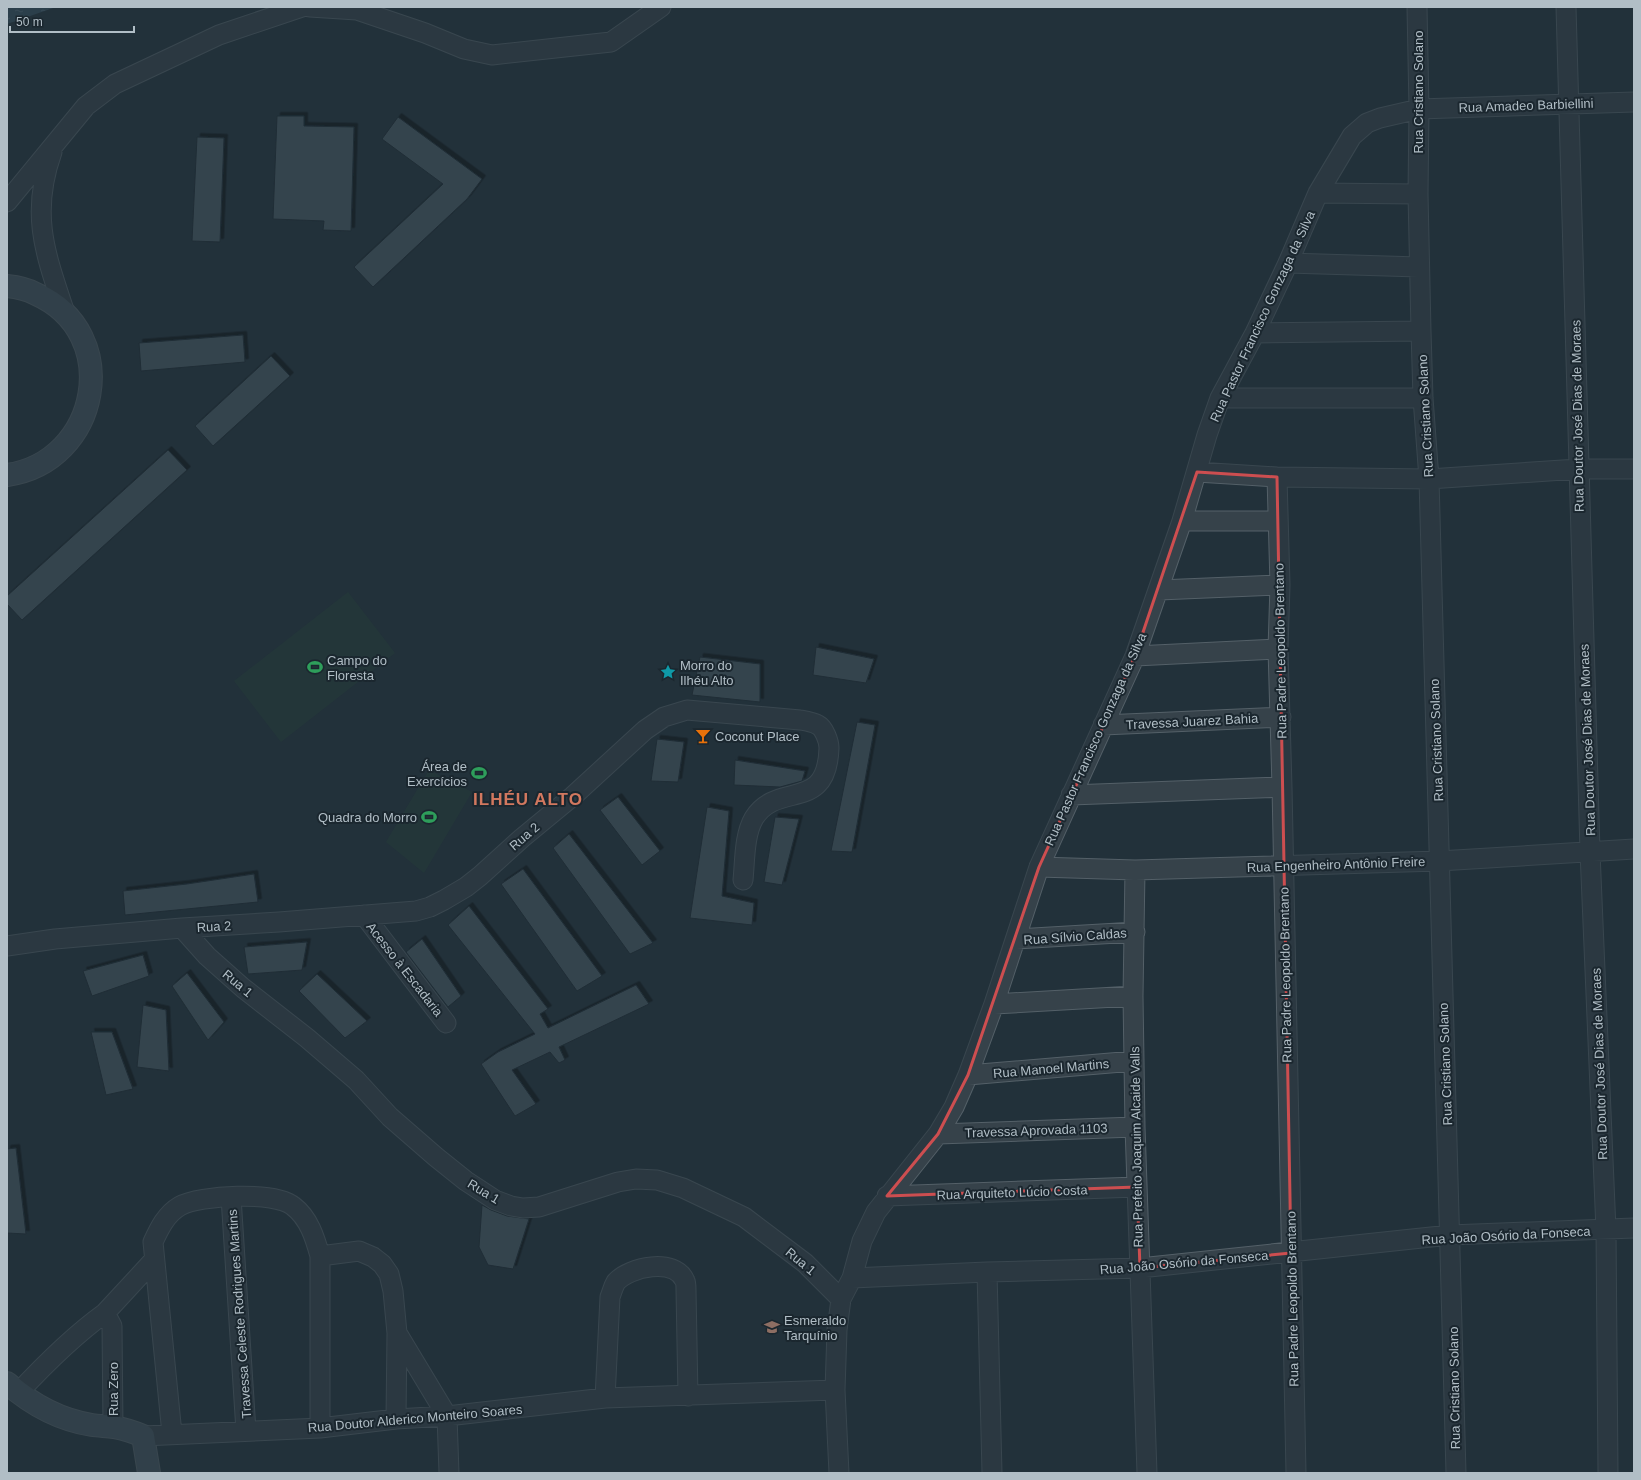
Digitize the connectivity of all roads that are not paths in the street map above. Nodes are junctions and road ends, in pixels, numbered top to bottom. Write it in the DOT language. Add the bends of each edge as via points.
graph roads {
  1 [pos="302,7"];
  2 [pos="310,7"];
  3 [pos="662,7"];
  4 [pos="1417,7"];
  5 [pos="1566,7"];
  6 [pos="1634,102"];
  7 [pos="1570,104"];
  8 [pos="1419,109"];
  9 [pos="1380,118"];
  10 [pos="56,141"];
  11 [pos="1318,193"];
  12 [pos="1418,194"];
  13 [pos="7,202"];
  14 [pos="1288,263"];
  15 [pos="1419,267"];
  16 [pos="7,286"];
  17 [pos="64,313"];
  18 [pos="1421,331"];
  19 [pos="1255,333"];
  20 [pos="1220,398"];
  21 [pos="1423,398"];
  22 [pos="1578,469"];
  23 [pos="1634,469"];
  24 [pos="1197,472"];
  25 [pos="16,473"];
  26 [pos="1277,477"];
  27 [pos="1429,479"];
  28 [pos="7,488"];
  29 [pos="1182,521"];
  30 [pos="1278,521"];
  31 [pos="1280,585"];
  32 [pos="1159,590"];
  33 [pos="1278,649"];
  34 [pos="1135,656"];
  35 [pos="1281,717"];
  36 [pos="1103,725"];
  37 [pos="1282,787"];
  38 [pos="1071,795"];
  39 [pos="1634,849"];
  40 [pos="1590,852"];
  41 [pos="1439,861"];
  42 [pos="1283,865"];
  43 [pos="1039,867"];
  44 [pos="1135,870"];
  45 [pos="742,880"];
  46 [pos="364,915"];
  47 [pos="182,928"];
  48 [pos="1135,932"];
  49 [pos="1016,939"];
  50 [pos="7,946"];
  51 [pos="1133,996"];
  52 [pos="994,1004"];
  53 [pos="446,1023"];
  54 [pos="1134,1061"];
  55 [pos="968,1075"];
  56 [pos="1135,1127"];
  57 [pos="938,1134"];
  58 [pos="1137,1187"];
  59 [pos="887,1196"];
  60 [pos="231,1197"];
  61 [pos="1634,1228"];
  62 [pos="1606,1230"];
  63 [pos="1450,1235"];
  64 [pos="1291,1253"];
  65 [pos="320,1256"];
  66 [pos="154,1260"];
  67 [pos="1140,1268"];
  68 [pos="988,1272"];
  69 [pos="852,1278"];
  70 [pos="840,1299"];
  71 [pos="105,1313"];
  72 [pos="397,1333"];
  73 [pos="13,1388"];
  74 [pos="835,1390"];
  75 [pos="688,1396"];
  76 [pos="605,1398"];
  77 [pos="447,1416"];
  78 [pos="396,1420"];
  79 [pos="113,1427"];
  80 [pos="320,1428"];
  81 [pos="246,1431"];
  82 [pos="172,1434"];
  83 [pos="144,1436"];
  84 [pos="149,1473"];
  85 [pos="449,1473"];
  86 [pos="839,1473"];
  87 [pos="992,1473"];
  88 [pos="1147,1473"];
  89 [pos="1296,1473"];
  90 [pos="1456,1473"];
  91 [pos="1608,1473"];
  1 -- 10 [label="street" via="219,35 115,84 86,106"];
  2 -- 3 [label="street" via="357,10 464,49 492,56 611,42"];
  4 -- 8 [label="street, Rua Cristiano Solano"];
  5 -- 7 [label="street, Rua Doutor José Dias de Moraes"];
  6 -- 7 [label="street, Rua Amadeo Barbiellini"];
  7 -- 8 [label="street, Rua Amadeo Barbiellini"];
  7 -- 22 [label="street, Rua Doutor José Dias de Moraes"];
  8 -- 9 [label="street, Rua Amadeo Barbiellini"];
  8 -- 12 [label="street, Rua Cristiano Solano"];
  9 -- 11 [label="street, Rua Pastor Francisco Gonzaga da Silva" via="1367,123 1352,136"];
  10 -- 13 [label="street"];
  10 -- 17 [label="street" via="46,170 40,218 48,259"];
  11 -- 12 [label="street"];
  11 -- 14 [label="street, Rua Pastor Francisco Gonzaga da Silva"];
  12 -- 15 [label="street, Rua Cristiano Solano"];
  14 -- 15 [label="street"];
  14 -- 19 [label="street, Rua Pastor Francisco Gonzaga da Silva"];
  15 -- 18 [label="street, Rua Cristiano Solano"];
  16 -- 17 [label="main road" via="37,294"];
  17 -- 25 [label="main road" via="79,333 89,360 91,385 88,406 77,430 57,453 42,463"];
  18 -- 19 [label="street"];
  18 -- 21 [label="street, Rua Cristiano Solano"];
  19 -- 20 [label="street, Rua Pastor Francisco Gonzaga da Silva"];
  20 -- 21 [label="street"];
  20 -- 24 [label="street, Rua Pastor Francisco Gonzaga da Silva"];
  21 -- 27 [label="street, Rua Cristiano Solano"];
  22 -- 23 [label="street"];
  22 -- 27 [label="street"];
  22 -- 40 [label="street, Rua Doutor José Dias de Moraes"];
  24 -- 26 [label="street"];
  24 -- 29 [label="street, Rua Pastor Francisco Gonzaga da Silva"];
  25 -- 28 [label="main road"];
  26 -- 27 [label="street"];
  26 -- 30 [label="street, Rua Padre Leopoldo Brentano"];
  27 -- 41 [label="street, Rua Cristiano Solano"];
  29 -- 30 [label="street"];
  29 -- 32 [label="street, Rua Pastor Francisco Gonzaga da Silva"];
  30 -- 31 [label="street, Rua Padre Leopoldo Brentano"];
  31 -- 32 [label="street"];
  31 -- 33 [label="street, Rua Padre Leopoldo Brentano"];
  32 -- 34 [label="street, Rua Pastor Francisco Gonzaga da Silva"];
  33 -- 34 [label="street"];
  33 -- 35 [label="street, Rua Padre Leopoldo Brentano"];
  34 -- 36 [label="street, Rua Pastor Francisco Gonzaga da Silva"];
  35 -- 36 [label="street, Travessa Juarez Bahia"];
  35 -- 37 [label="street, Rua Padre Leopoldo Brentano"];
  36 -- 38 [label="street, Rua Pastor Francisco Gonzaga da Silva"];
  37 -- 38 [label="street"];
  37 -- 42 [label="street, Rua Padre Leopoldo Brentano"];
  38 -- 43 [label="street, Rua Pastor Francisco Gonzaga da Silva"];
  39 -- 40 [label="street, Rua Engenheiro Antônio Freire"];
  40 -- 41 [label="street, Rua Engenheiro Antônio Freire"];
  40 -- 62 [label="street, Rua Doutor José Dias de Moraes"];
  41 -- 42 [label="street, Rua Engenheiro Antônio Freire"];
  41 -- 63 [label="street, Rua Cristiano Solano"];
  42 -- 44 [label="street, Rua Engenheiro Antônio Freire"];
  42 -- 64 [label="street, Rua Padre Leopoldo Brentano"];
  43 -- 44 [label="street, Rua Engenheiro Antônio Freire"];
  43 -- 49 [label="street, Rua Pastor Francisco Gonzaga da Silva"];
  44 -- 48 [label="street, Rua Prefeito Joaquim Alcaide Valls"];
  45 -- 46 [label="street, Rua 2" via="748,832 754,818 763,806 776,799 804,793 815,787 829,764 829,745 825,733 818,725 800,720 687,710 664,717 645,730 573,796 466,887 430,907 416,911"];
  46 -- 47 [label="street, Rua 2"];
  46 -- 53 [label="street, Acesso à Escadaria"];
  47 -- 50 [label="street, Rua 2" via="55,939"];
  47 -- 70 [label="street, Rua 1" via="207,956 356,1080 390,1117 436,1157 495,1200 511,1206 539,1207 618,1182 636,1179 658,1180 683,1188 744,1217 806,1263"];
  48 -- 49 [label="street, Rua Sílvio Caldas"];
  48 -- 51 [label="street, Rua Prefeito Joaquim Alcaide Valls"];
  49 -- 52 [label="street, Rua Pastor Francisco Gonzaga da Silva"];
  51 -- 52 [label="street"];
  51 -- 54 [label="street, Rua Prefeito Joaquim Alcaide Valls"];
  52 -- 55 [label="street, Rua Pastor Francisco Gonzaga da Silva"];
  54 -- 55 [label="street, Rua Manoel Martins"];
  54 -- 56 [label="street, Rua Prefeito Joaquim Alcaide Valls"];
  55 -- 57 [label="street, Rua Pastor Francisco Gonzaga da Silva" via="954,1107"];
  56 -- 57 [label="street, Travessa Aprovada 1103"];
  56 -- 58 [label="street, Rua Prefeito Joaquim Alcaide Valls"];
  57 -- 59 [label="street, Rua Pastor Francisco Gonzaga da Silva"];
  58 -- 59 [label="street, Rua Arquiteto Lúcio Costa"];
  58 -- 67 [label="street, Rua Prefeito Joaquim Alcaide Valls"];
  59 -- 69 [label="street, Rua Pastor Francisco Gonzaga da Silva" via="862,1241"];
  60 -- 65 [label="street" via="258,1197 286,1201 294,1206 313,1233"];
  60 -- 66 [label="street" via="196,1200 179,1206 160,1225 153,1242"];
  60 -- 81 [label="street, Travessa Celeste Rodrigues Martins"];
  61 -- 62 [label="street, Rua João Osório da Fonseca"];
  62 -- 63 [label="street, Rua João Osório da Fonseca"];
  62 -- 91 [label="street, Rua Doutor José Dias de Moraes"];
  63 -- 64 [label="street, Rua João Osório da Fonseca"];
  63 -- 90 [label="street, Rua Cristiano Solano"];
  64 -- 67 [label="street, Rua João Osório da Fonseca"];
  64 -- 89 [label="street, Rua Padre Leopoldo Brentano"];
  65 -- 72 [label="street" via="359,1251 382,1264 389,1274 393,1291"];
  65 -- 80 [label="street"];
  66 -- 71 [label="street"];
  66 -- 82 [label="street"];
  67 -- 68 [label="street, Rua João Osório da Fonseca"];
  67 -- 88 [label="street, Rua Prefeito Joaquim Alcaide Valls"];
  68 -- 69 [label="street, Rua João Osório da Fonseca"];
  68 -- 87 [label="street"];
  69 -- 70 [label="street"];
  70 -- 74 [label="street"];
  71 -- 73 [label="street" via="38,1372"];
  71 -- 79 [label="street, Rua Zero" via="112,1326"];
  72 -- 77 [label="street"];
  72 -- 78 [label="street"];
  73 -- 79 [label="main road, Rua Doutor Alderico Monteiro Soares" via="50,1412 92,1425"];
  74 -- 75 [label="street, Rua Doutor Alderico Monteiro Soares"];
  74 -- 86 [label="street"];
  75 -- 76 [label="street, Rua Doutor Alderico Monteiro Soares"];
  75 -- 76 [label="street" via="685,1281 673,1269 663,1266 635,1270 617,1281 614,1286 610,1297"];
  76 -- 77 [label="street, Rua Doutor Alderico Monteiro Soares"];
  77 -- 78 [label="street, Rua Doutor Alderico Monteiro Soares"];
  77 -- 85 [label="street"];
  78 -- 80 [label="street, Rua Doutor Alderico Monteiro Soares"];
  79 -- 83 [label="main road, Rua Doutor Alderico Monteiro Soares"];
  80 -- 81 [label="street, Rua Doutor Alderico Monteiro Soares"];
  81 -- 82 [label="street, Rua Doutor Alderico Monteiro Soares"];
  82 -- 83 [label="street, Rua Doutor Alderico Monteiro Soares"];
  83 -- 84 [label="main road"];
}
